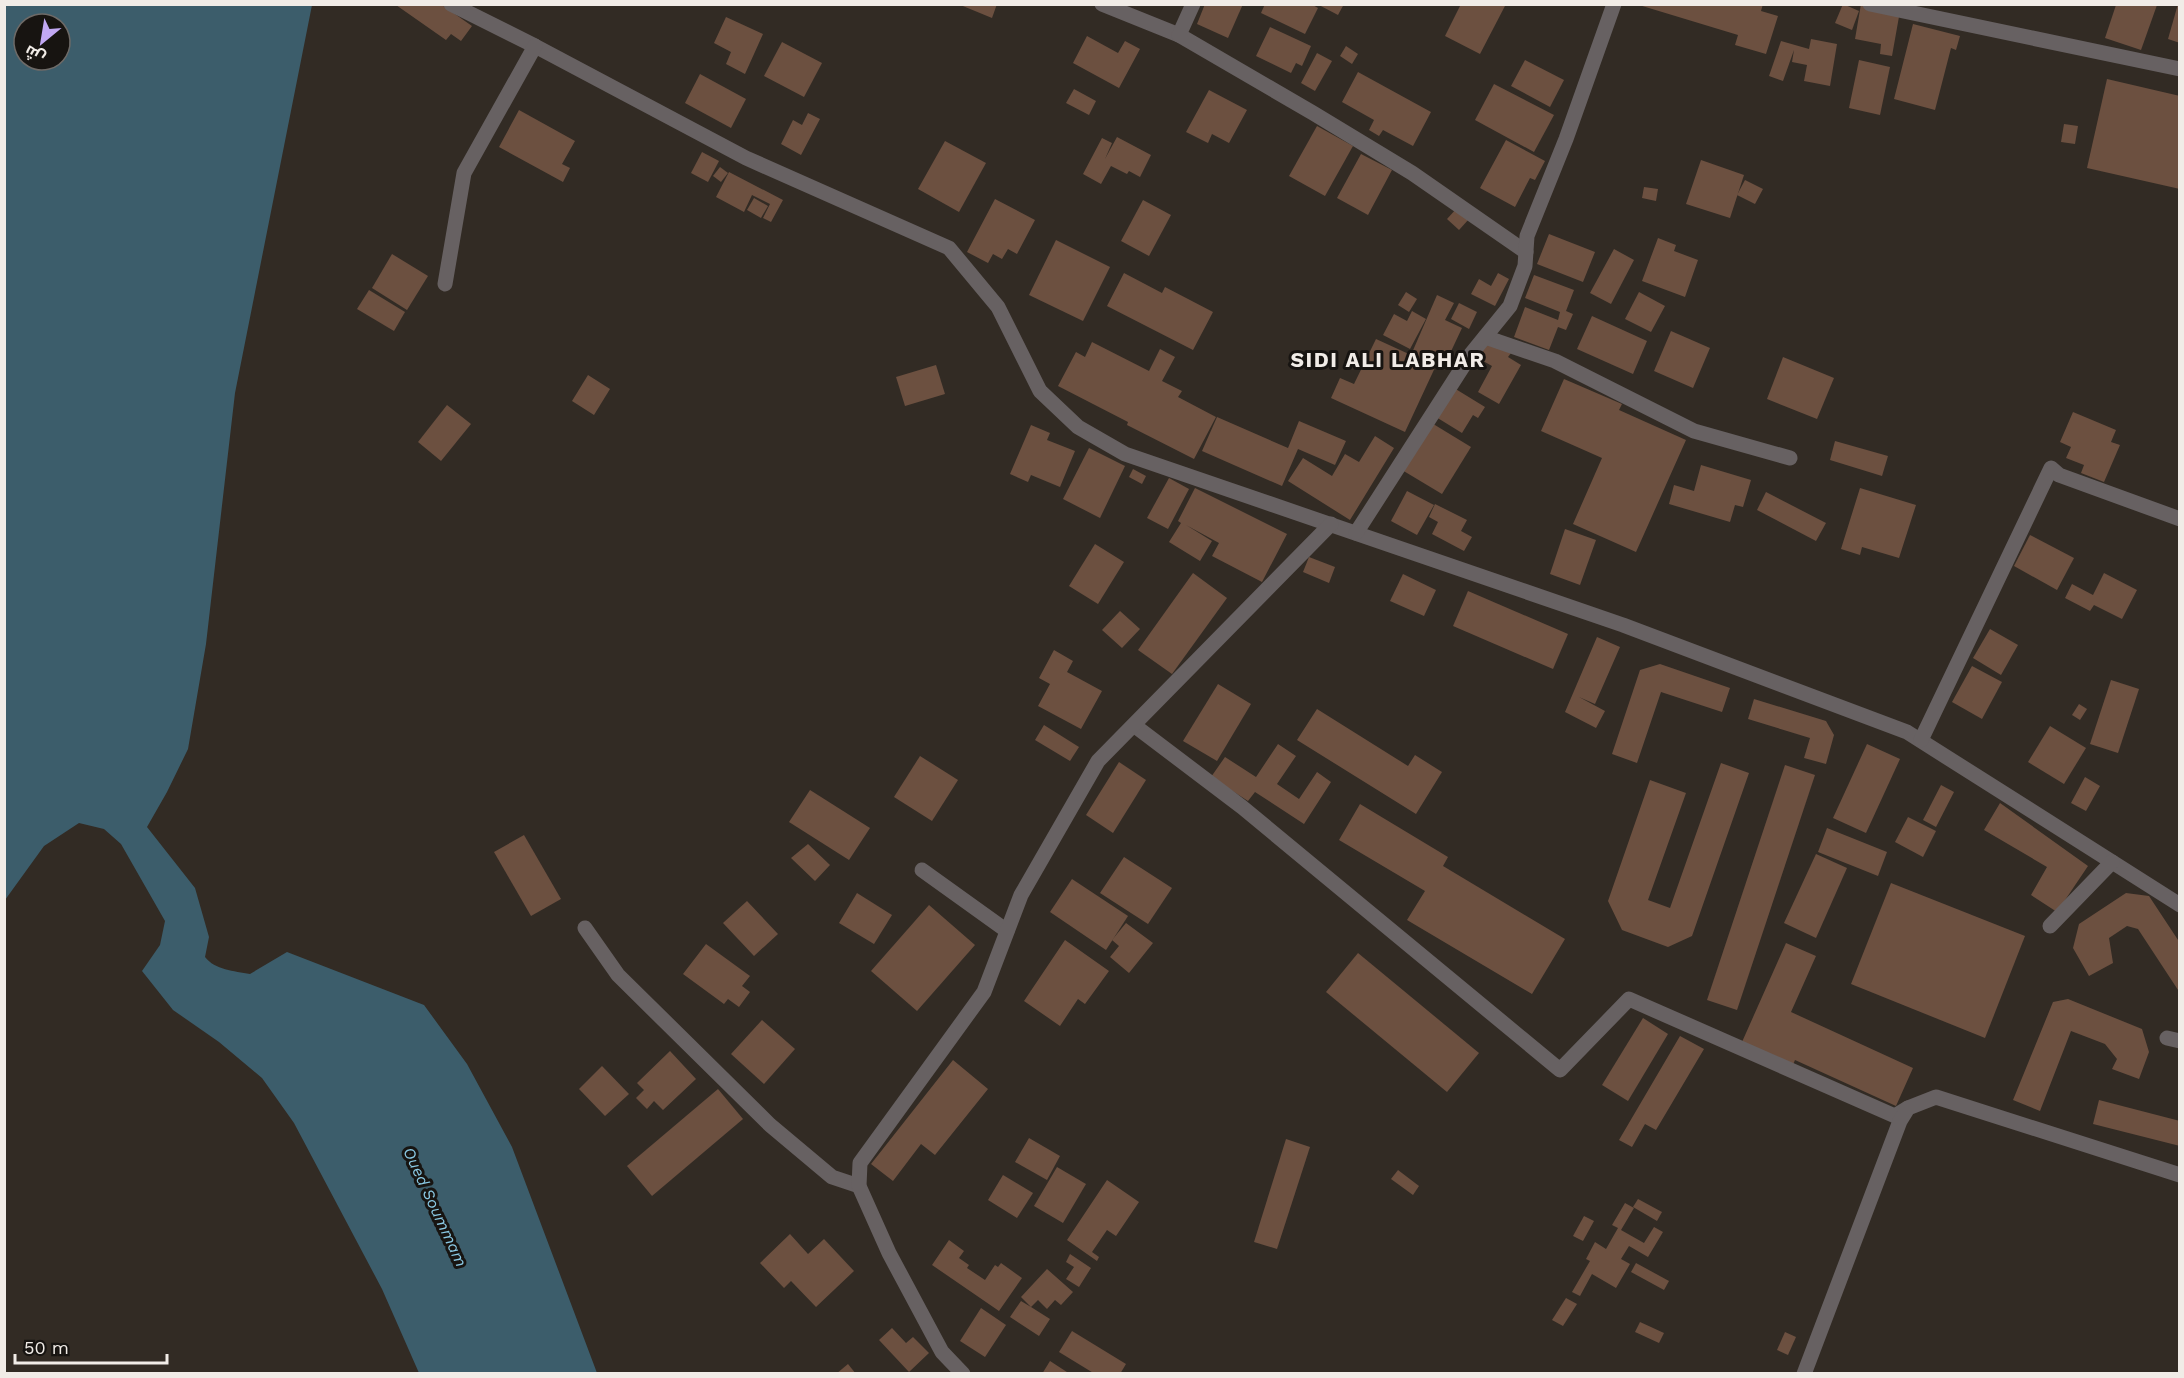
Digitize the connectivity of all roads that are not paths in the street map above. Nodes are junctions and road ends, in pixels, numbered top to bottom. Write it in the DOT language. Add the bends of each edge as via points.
graph roads {
  1 [pos="451,4"];
  2 [pos="1102,4"];
  3 [pos="1193,4"];
  4 [pos="1614,4"];
  5 [pos="1870,4"];
  6 [pos="1179,35"];
  7 [pos="535,46"];
  8 [pos="2180,69"];
  9 [pos="1522,244"];
  10 [pos="445,284"];
  11 [pos="1485,337"];
  12 [pos="1790,458"];
  13 [pos="2180,519"];
  14 [pos="1331,524"];
  15 [pos="1356,533"];
  16 [pos="1135,726"];
  17 [pos="1921,740"];
  18 [pos="2112,862"];
  19 [pos="922,870"];
  20 [pos="2180,904"];
  21 [pos="2050,926"];
  22 [pos="585,928"];
  23 [pos="1007,931"];
  24 [pos="1908,1108"];
  25 [pos="860,1163"];
  26 [pos="2180,1175"];
  27 [pos="832,1177"];
  28 [pos="859,1186"];
  29 [pos="963,1374"];
  30 [pos="1804,1374"];
  1 -- 7 [label="street"];
  2 -- 6 [label="street"];
  3 -- 6 [label="street"];
  4 -- 9 [label="street" via="1566,139"];
  5 -- 8 [label="street"];
  6 -- 9 [label="street" via="1314,113"];
  7 -- 10 [label="street" via="464,173"];
  7 -- 14 [label="street" via="746,158 948,248 998,307 1040,392 1078,427 1125,454"];
  9 -- 11 [label="street" via="1525,266 1510,306"];
  11 -- 12 [label="street" via="1555,361 1694,431"];
  11 -- 15 [label="street"];
  13 -- 17 [label="street" via="2059,475 2051,468"];
  14 -- 15 [label="street"];
  14 -- 16 [label="street"];
  15 -- 17 [label="street" via="1623,625"];
  16 -- 23 [label="street" via="1098,761 1021,895"];
  16 -- 24 [label="street" via="1242,807 1560,1070 1629,999 1895,1116"];
  17 -- 18 [label="street"];
  18 -- 20 [label="street"];
  18 -- 21 [label="street"];
  19 -- 23 [label="street"];
  22 -- 27 [label="street" via="618,975 770,1125"];
  23 -- 25 [label="street" via="984,992"];
  24 -- 26 [label="street" via="1936,1097"];
  24 -- 30 [label="street"];
  25 -- 27 [label="street"];
  25 -- 28 [label="street"];
  27 -- 28 [label="street"];
  28 -- 29 [label="street" via="889,1253 942,1352"];
}
